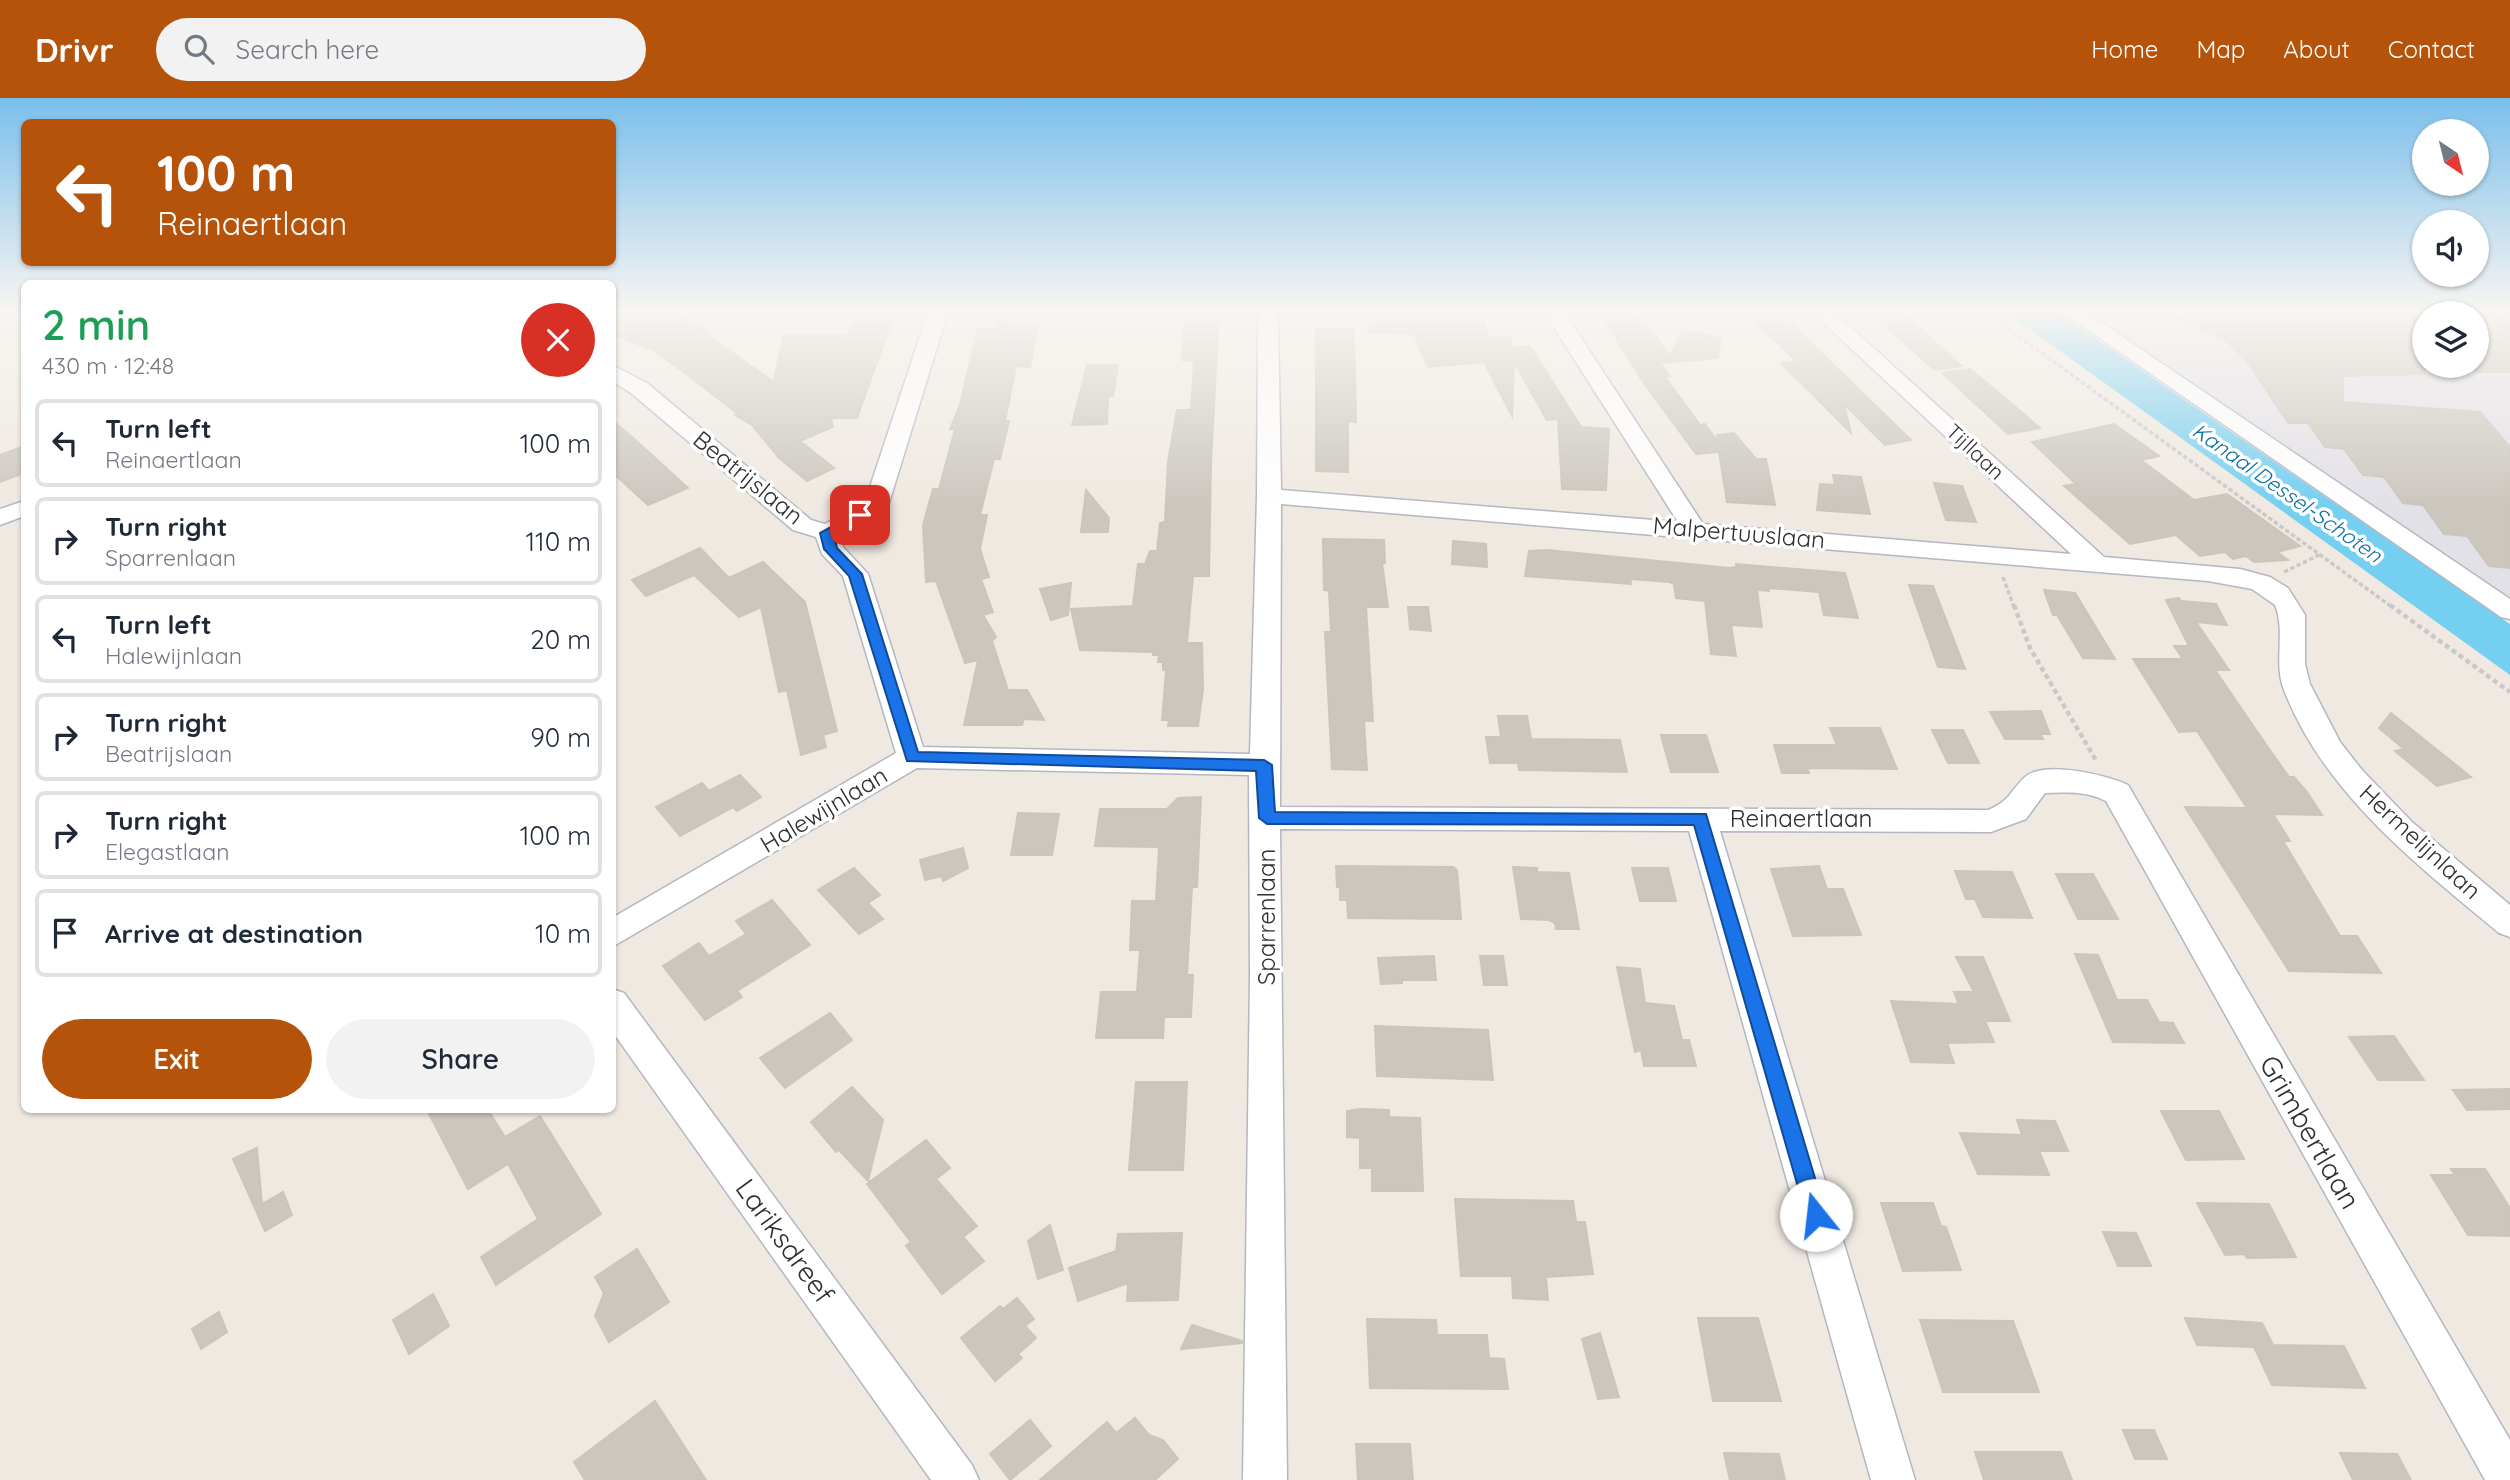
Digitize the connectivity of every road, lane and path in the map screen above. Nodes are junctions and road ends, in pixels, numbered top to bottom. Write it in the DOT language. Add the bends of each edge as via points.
graph roads {
  1 [pos="621,376"];
  2 [pos="918,376"];
  3 [pos="1268,376"];
  4 [pos="1596,376"];
  5 [pos="1892,376"];
  6 [pos="2074,376"];
  7 [pos="2166,376"];
  8 [pos="1269,496"];
  9 [pos="21,509"];
  10 [pos="0,518"];
  11 [pos="1695,530"];
  12 [pos="827,533"];
  13 [pos="1993,554"];
  14 [pos="2321,554"];
  15 [pos="2096,563"];
  16 [pos="2208,573"];
  17 [pos="2260,583"];
  18 [pos="2510,611"];
  19 [pos="2510,692"];
  20 [pos="912,757"];
  21 [pos="1264,765"];
  22 [pos="2108,788"];
  23 [pos="1267,818"];
  24 [pos="1701,818"];
  25 [pos="2510,925"];
  26 [pos="616,932"];
  27 [pos="616,1009"];
  28 [pos="957,1480"];
  29 [pos="1265,1480"];
  30 [pos="1892,1480"];
  31 [pos="2509,1480"];
  1 -- 12 [label="street, Beatrijslaan" via="802,525"];
  2 -- 12 [label="street" via="876,506"];
  3 -- 8 [label="street, Sparrenlaan"];
  4 -- 11 [label="street"];
  5 -- 15 [label="street, Tijllaan"];
  6 -- 14 [label="path"];
  7 -- 18 [label="street"];
  8 -- 11 [label="street, Malpertuuslaan"];
  8 -- 21 [label="street, Sparrenlaan"];
  9 -- 10 [label="street"];
  11 -- 13 [label="street, Malpertuuslaan"];
  12 -- 20 [label="street, Beatrijslaan" via="831,549 855,574"];
  13 -- 15 [label="street, Malpertuuslaan"];
  13 -- 22 [label="path" via="2030,648"];
  14 -- 17 [label="path"];
  14 -- 19 [label="path"];
  15 -- 16 [label="street, Malpertuuslaan"];
  16 -- 17 [label="street, Hermelijnlaan"];
  17 -- 25 [label="street, Hermelijnlaan" via="2287,602 2293,616 2291,667 2311,718 2346,771 2392,822"];
  20 -- 21 [label="street, Halewijnlaan"];
  20 -- 26 [label="street, Halewijnlaan"];
  21 -- 23 [label="street, Sparrenlaan"];
  22 -- 24 [label="street, Reinaertlaan" via="2095,783 2037,783 2015,811 1991,821"];
  22 -- 31 [label="street, Grimbertlaan" via="2117,793"];
  23 -- 24 [label="street, Reinaertlaan"];
  23 -- 29 [label="street, Sparrenlaan"];
  24 -- 30 [label="street"];
  27 -- 28 [label="street, Lariksdreef"];
}
